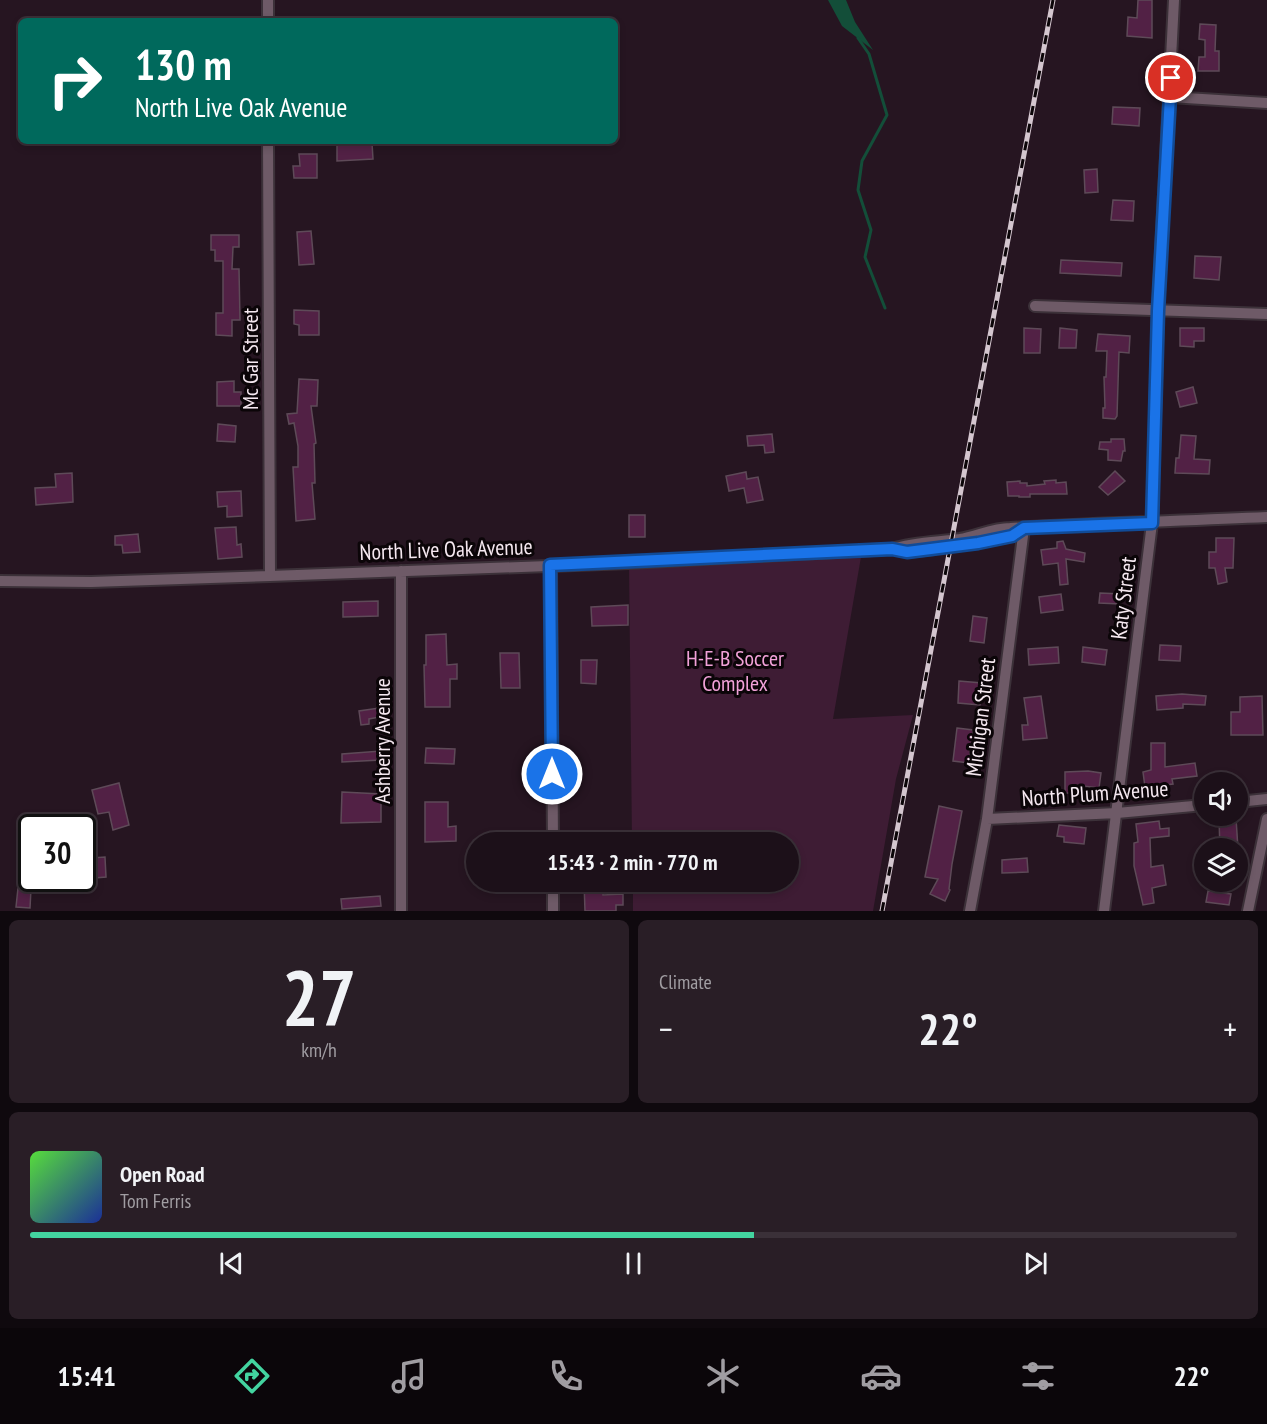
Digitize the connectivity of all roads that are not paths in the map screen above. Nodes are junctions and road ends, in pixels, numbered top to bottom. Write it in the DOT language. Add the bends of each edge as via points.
graph roads {
  1 [pos="268,0"];
  2 [pos="1174,0"];
  3 [pos="268,18"];
  4 [pos="1170,97"];
  5 [pos="1267,103"];
  6 [pos="268,144"];
  7 [pos="1035,306"];
  8 [pos="1158,311"];
  9 [pos="1267,314"];
  10 [pos="1267,517"];
  11 [pos="1152,523"];
  12 [pos="1024,528"];
  13 [pos="550,565"];
  14 [pos="401,571"];
  15 [pos="270,576"];
  16 [pos="0,581"];
  17 [pos="1267,799"];
  18 [pos="1248,801"];
  19 [pos="1194,806"];
  20 [pos="1117,813"];
  21 [pos="987,819"];
  22 [pos="1267,819"];
  23 [pos="553,832"];
  24 [pos="553,892"];
  25 [pos="401,911"];
  26 [pos="553,911"];
  27 [pos="970,911"];
  28 [pos="1104,911"];
  29 [pos="1248,911"];
  1 -- 3 [label="street"];
  2 -- 4 [label="street, Katy Street"];
  4 -- 5 [label="street"];
  4 -- 8 [label="street, Katy Street"];
  6 -- 15 [label="street, Mc Gar Street"];
  7 -- 8 [label="street"];
  8 -- 9 [label="street"];
  8 -- 11 [label="street, Katy Street"];
  10 -- 11 [label="street, North Live Oak Avenue"];
  11 -- 12 [label="street, North Live Oak Avenue"];
  11 -- 20 [label="street, Katy Street"];
  12 -- 13 [label="street, North Live Oak Avenue" via="1012,536 978,543 907,552 892,549"];
  12 -- 21 [label="street, Michigan Street"];
  13 -- 14 [label="street, North Live Oak Avenue"];
  13 -- 23 [label="street"];
  14 -- 15 [label="street, North Live Oak Avenue"];
  14 -- 25 [label="street, Ashberry Avenue"];
  15 -- 16 [label="street, North Live Oak Avenue"];
  17 -- 18 [label="street"];
  19 -- 20 [label="street, North Plum Avenue"];
  20 -- 21 [label="street, North Plum Avenue"];
  20 -- 28 [label="street, Katy Street"];
  21 -- 27 [label="street, Michigan Street"];
  22 -- 29 [label="street"];
  24 -- 26 [label="street"];
}
